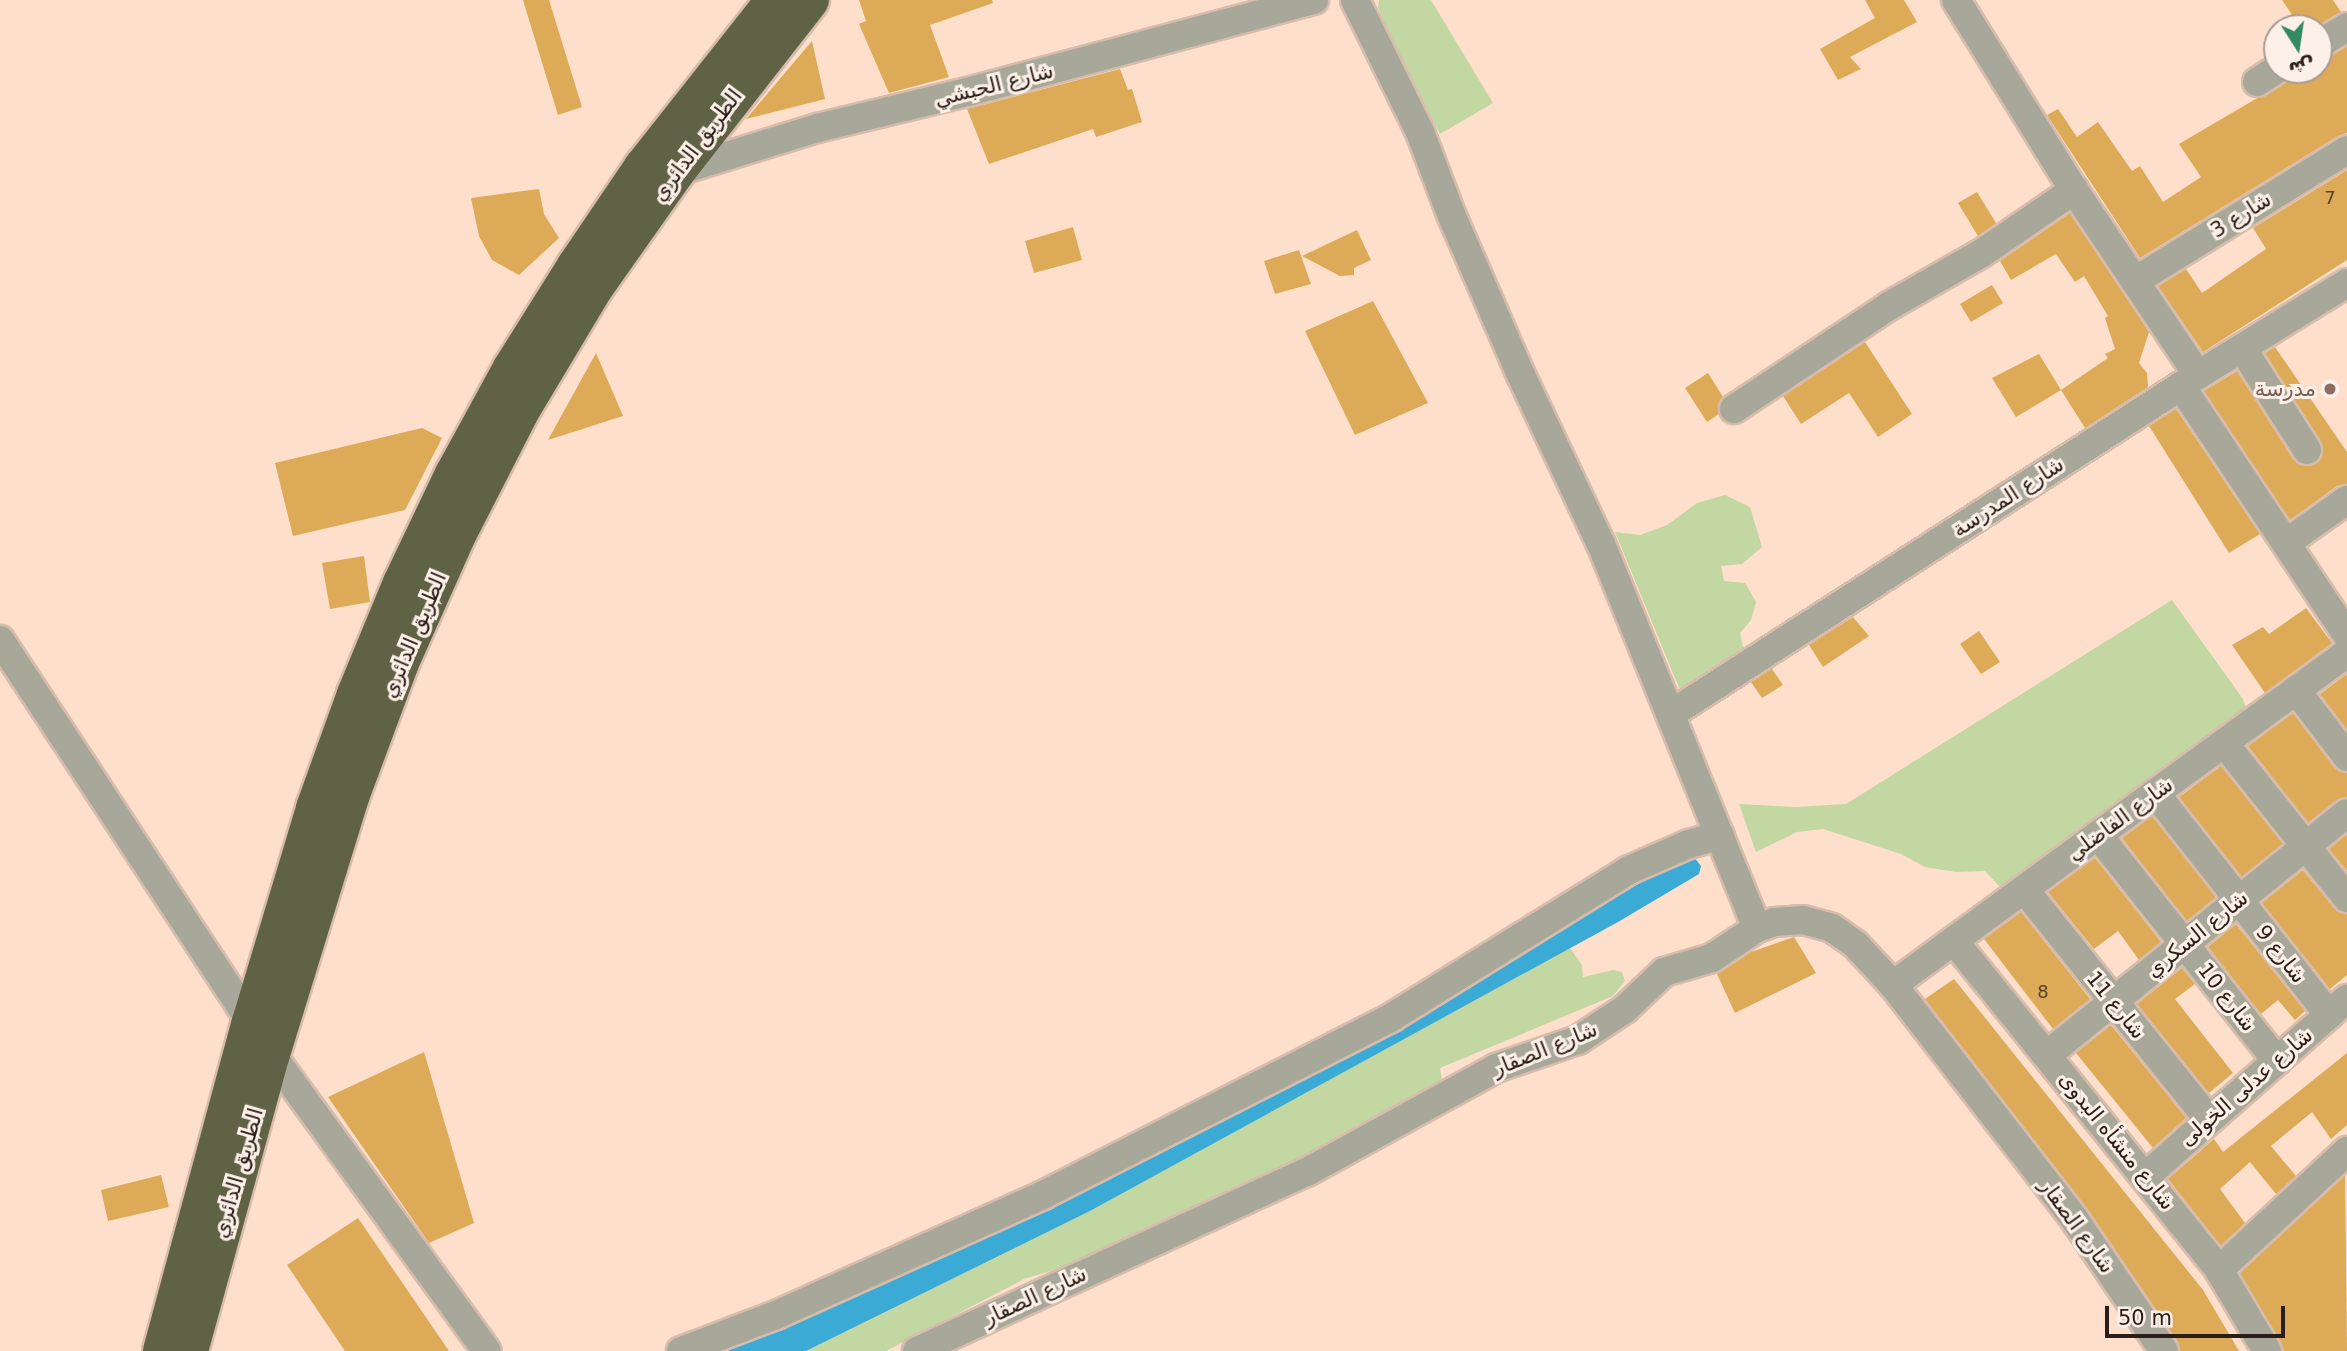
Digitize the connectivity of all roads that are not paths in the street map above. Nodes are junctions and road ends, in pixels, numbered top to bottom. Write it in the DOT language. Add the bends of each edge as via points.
graph roads {
  1 [pos="775,0"];
  2 [pos="810,0"];
  3 [pos="1314,0"];
  4 [pos="1355,0"];
  5 [pos="1956,0"];
  6 [pos="2347,150"];
  7 [pos="674,173"];
  8 [pos="2074,190"];
  9 [pos="2135,281"];
  10 [pos="2347,283"];
  11 [pos="2242,348"];
  12 [pos="2190,380"];
  13 [pos="1734,409"];
  14 [pos="2307,450"];
  15 [pos="2347,500"];
  16 [pos="2286,543"];
  17 [pos="2347,635"];
  18 [pos="0,640"];
  19 [pos="2347,653"];
  20 [pos="2296,690"];
  21 [pos="1671,714"];
  22 [pos="2224,743"];
  23 [pos="2347,757"];
  24 [pos="2155,793"];
  25 [pos="2347,813"];
  26 [pos="1720,835"];
  27 [pos="2098,835"];
  28 [pos="2305,846"];
  29 [pos="2024,889"];
  30 [pos="2347,898"];
  31 [pos="2239,900"];
  32 [pos="1757,928"];
  33 [pos="1954,941"];
  34 [pos="2184,944"];
  35 [pos="1893,985"];
  36 [pos="2113,1001"];
  37 [pos="2338,1007"];
  38 [pos="261,1038"];
  39 [pos="2047,1055"];
  40 [pos="2277,1061"];
  41 [pos="2209,1120"];
  42 [pos="2344,1161"];
  43 [pos="2146,1175"];
  44 [pos="2219,1270"];
  45 [pos="162,1351"];
  46 [pos="189,1351"];
  47 [pos="487,1351"];
  48 [pos="681,1351"];
  49 [pos="917,1351"];
  50 [pos="2164,1351"];
  51 [pos="2267,1351"];
  1 -- 38 [label="highway, الطريق الدائري" via="643,167 512,368 454,474 402,583 315,808"];
  2 -- 7 [label="highway, الطريق الدائري"];
  3 -- 7 [label="street, شارع الحبشي" via="817,128"];
  4 -- 21 [label="street" via="1420,132 1451,214 1601,544"];
  5 -- 8 [label="street"];
  6 -- 9 [label="street, شارع 3"];
  7 -- 38 [label="highway, الطريق الدائري" via="594,288 521,410 457,535 400,665"];
  8 -- 9 [label="street"];
  8 -- 13 [label="street"];
  9 -- 12 [label="street"];
  10 -- 11 [label="street, شارع المدرسة"];
  11 -- 12 [label="street, شارع المدرسة"];
  11 -- 14 [label="street"];
  12 -- 16 [label="street"];
  12 -- 21 [label="street, شارع المدرسة"];
  15 -- 16 [label="street"];
  16 -- 17 [label="street"];
  18 -- 38 [label="street"];
  19 -- 20 [label="street, شارع الفاضلي"];
  20 -- 22 [label="street, شارع الفاضلي"];
  20 -- 23 [label="street"];
  21 -- 26 [label="street"];
  22 -- 24 [label="street, شارع الفاضلي"];
  22 -- 28 [label="street"];
  24 -- 27 [label="street, شارع الفاضلي"];
  24 -- 31 [label="street, شارع 9"];
  25 -- 28 [label="street, شارع السكري"];
  26 -- 32 [label="street"];
  26 -- 48 [label="street" via="1629,870 1392,1017 1043,1195 776,1315"];
  27 -- 29 [label="street, شارع الفاضلي"];
  27 -- 34 [label="street, شارع 10"];
  28 -- 30 [label="street"];
  28 -- 31 [label="street, شارع السكري"];
  29 -- 33 [label="street, شارع الفاضلي"];
  29 -- 36 [label="street, شارع 11"];
  31 -- 34 [label="street, شارع السكري"];
  31 -- 37 [label="street, شارع 9"];
  32 -- 35 [label="street, شارع الصقار" via="1803,920 1832,928 1856,945"];
  32 -- 49 [label="street, شارع الصقار" via="1713,958 1664,972 1625,1009 1578,1040 1496,1068 1307,1172"];
  33 -- 35 [label="street, شارع الفاضلي"];
  33 -- 39 [label="street, شارع منشأه البدوى"];
  34 -- 36 [label="street, شارع السكري"];
  34 -- 40 [label="street, شارع 10"];
  35 -- 50 [label="street, شارع الصقار" via="2075,1220"];
  36 -- 39 [label="street, شارع السكري"];
  36 -- 41 [label="street, شارع 11"];
  37 -- 40 [label="street, شارع عدلى الخولى"];
  38 -- 45 [label="highway, الطريق الدائري"];
  38 -- 46 [label="highway, الطريق الدائري"];
  38 -- 47 [label="street"];
  39 -- 43 [label="street, شارع منشأه البدوى"];
  40 -- 41 [label="street, شارع عدلى الخولى"];
  41 -- 43 [label="street, شارع عدلى الخولى"];
  42 -- 44 [label="street"];
  43 -- 44 [label="street, شارع منشأه البدوى"];
  44 -- 51 [label="street, شارع منشأه البدوى"];
}
